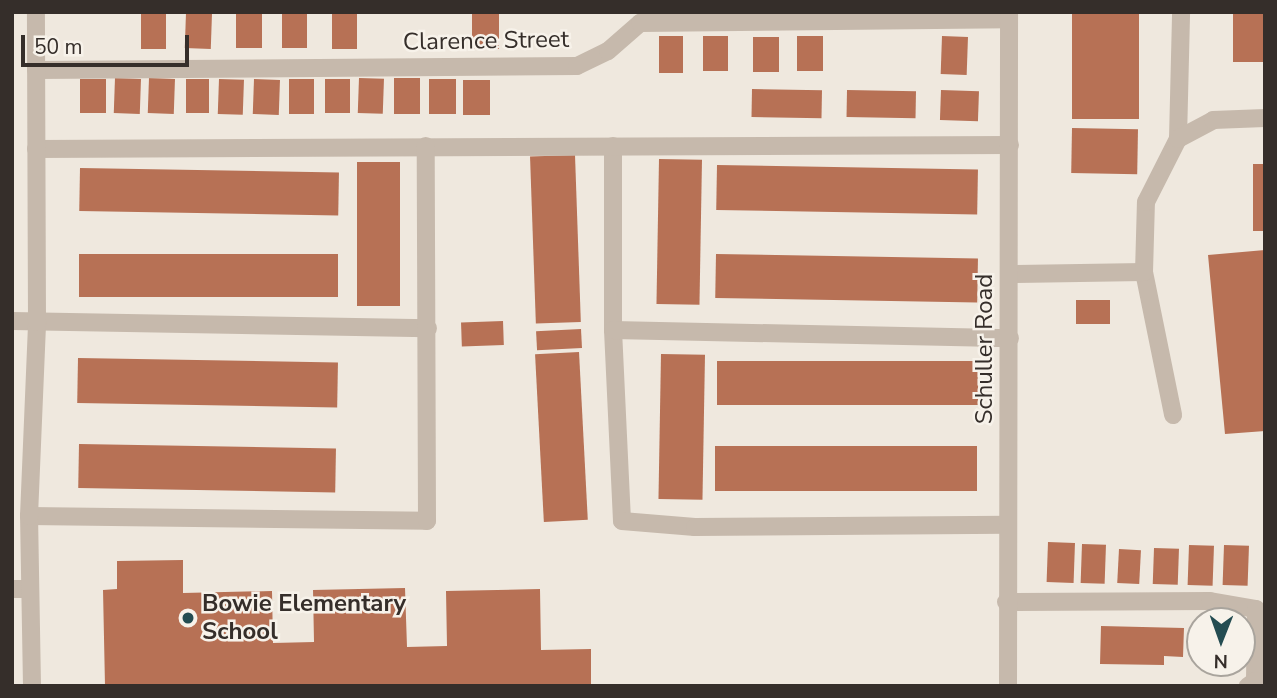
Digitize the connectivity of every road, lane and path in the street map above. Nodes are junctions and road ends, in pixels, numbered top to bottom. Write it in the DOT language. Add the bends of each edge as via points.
graph roads {
  1 [pos="36,12"];
  2 [pos="1181,12"];
  3 [pos="1009,16"];
  4 [pos="36,70"];
  5 [pos="1265,118"];
  6 [pos="1178,139"];
  7 [pos="1010,145"];
  8 [pos="426,146"];
  9 [pos="613,146"];
  10 [pos="37,149"];
  11 [pos="1144,272"];
  12 [pos="1010,274"];
  13 [pos="12,321"];
  14 [pos="37,321"];
  15 [pos="428,328"];
  16 [pos="613,330"];
  17 [pos="1010,338"];
  18 [pos="1173,415"];
  19 [pos="29,516"];
  20 [pos="1008,525"];
  21 [pos="21,589"];
  22 [pos="1006,602"];
  23 [pos="32,686"];
  24 [pos="1008,686"];
  25 [pos="1248,686"];
  1 -- 4 [label="street"];
  2 -- 6 [label="street"];
  3 -- 4 [label="street, Clarence Street" via="640,23 608,51 577,66"];
  3 -- 7 [label="street, Schuller Road"];
  4 -- 10 [label="street"];
  5 -- 6 [label="street" via="1213,120"];
  6 -- 11 [label="street" via="1146,202"];
  7 -- 9 [label="street"];
  7 -- 12 [label="street, Schuller Road"];
  8 -- 9 [label="street"];
  8 -- 10 [label="street"];
  8 -- 15 [label="street"];
  9 -- 16 [label="street"];
  10 -- 14 [label="street"];
  11 -- 12 [label="street"];
  11 -- 18 [label="street"];
  12 -- 17 [label="street, Schuller Road"];
  13 -- 14 [label="street"];
  14 -- 15 [label="street"];
  14 -- 19 [label="street"];
  15 -- 19 [label="street" via="428,521"];
  16 -- 17 [label="street"];
  16 -- 20 [label="street" via="622,521 695,527"];
  17 -- 20 [label="street, Schuller Road"];
  19 -- 21 [label="street"];
  20 -- 22 [label="street, Schuller Road"];
  21 -- 23 [label="street"];
  22 -- 24 [label="street, Schuller Road"];
  22 -- 25 [label="street" via="1210,601 1256,609 1255,681"];
}
